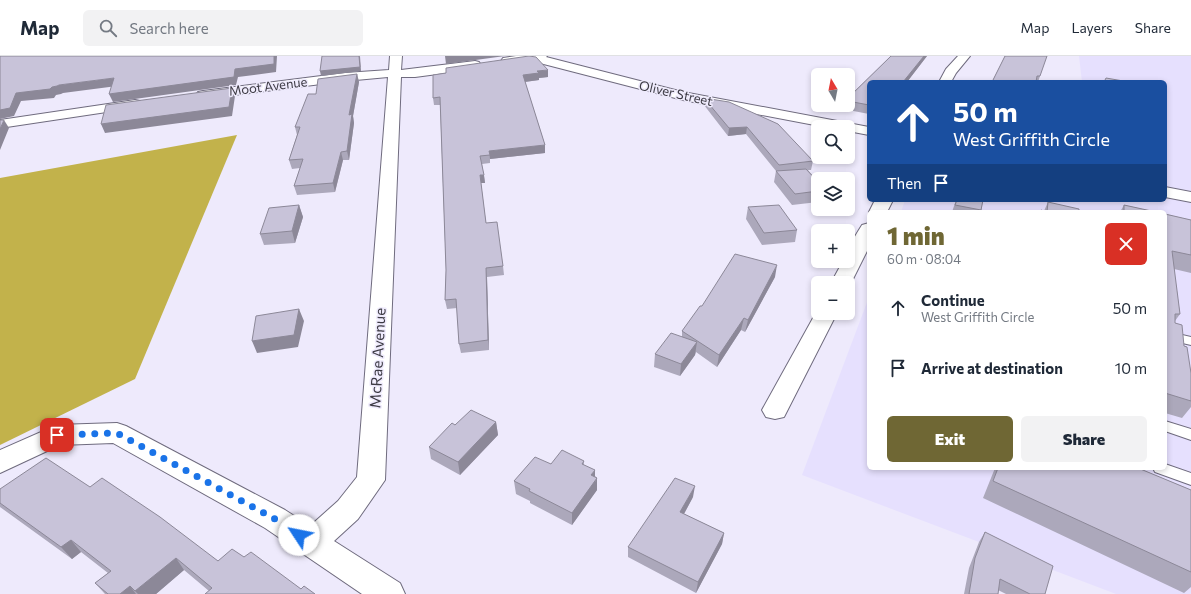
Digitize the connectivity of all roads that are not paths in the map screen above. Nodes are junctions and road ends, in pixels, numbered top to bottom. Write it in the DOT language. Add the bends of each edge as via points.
graph roads {
  1 [pos="964,56"];
  2 [pos="536,57"];
  3 [pos="395,65"];
  4 [pos="946,80"];
  5 [pos="190,97"];
  6 [pos="150,102"];
  7 [pos="0,124"];
  8 [pos="867,131"];
  9 [pos="1167,192"];
  10 [pos="1191,197"];
  11 [pos="867,234"];
  12 [pos="845,276"];
  13 [pos="822,320"];
  14 [pos="1167,335"];
  15 [pos="1191,341"];
  16 [pos="776,410"];
  17 [pos="1167,427"];
  18 [pos="1191,434"];
  19 [pos="0,462"];
  20 [pos="1166,470"];
  21 [pos="1191,479"];
  22 [pos="311,543"];
  23 [pos="389,594"];
  1 -- 4 [label="street"];
  2 -- 3 [label="street, Moot Avenue" via="430,72"];
  2 -- 8 [label="street, Oliver Street" via="683,96"];
  3 -- 5 [label="street, Moot Avenue" via="345,77"];
  3 -- 22 [label="street, McRae Avenue" via="371,480 348,510"];
  6 -- 7 [label="street"];
  9 -- 10 [label="street"];
  11 -- 12 [label="street"];
  13 -- 16 [label="street"];
  14 -- 15 [label="lane"];
  17 -- 18 [label="lane"];
  19 -- 22 [label="street" via="57,435 117,433 275,519"];
  20 -- 21 [label="lane"];
  22 -- 23 [label="street"];
}
